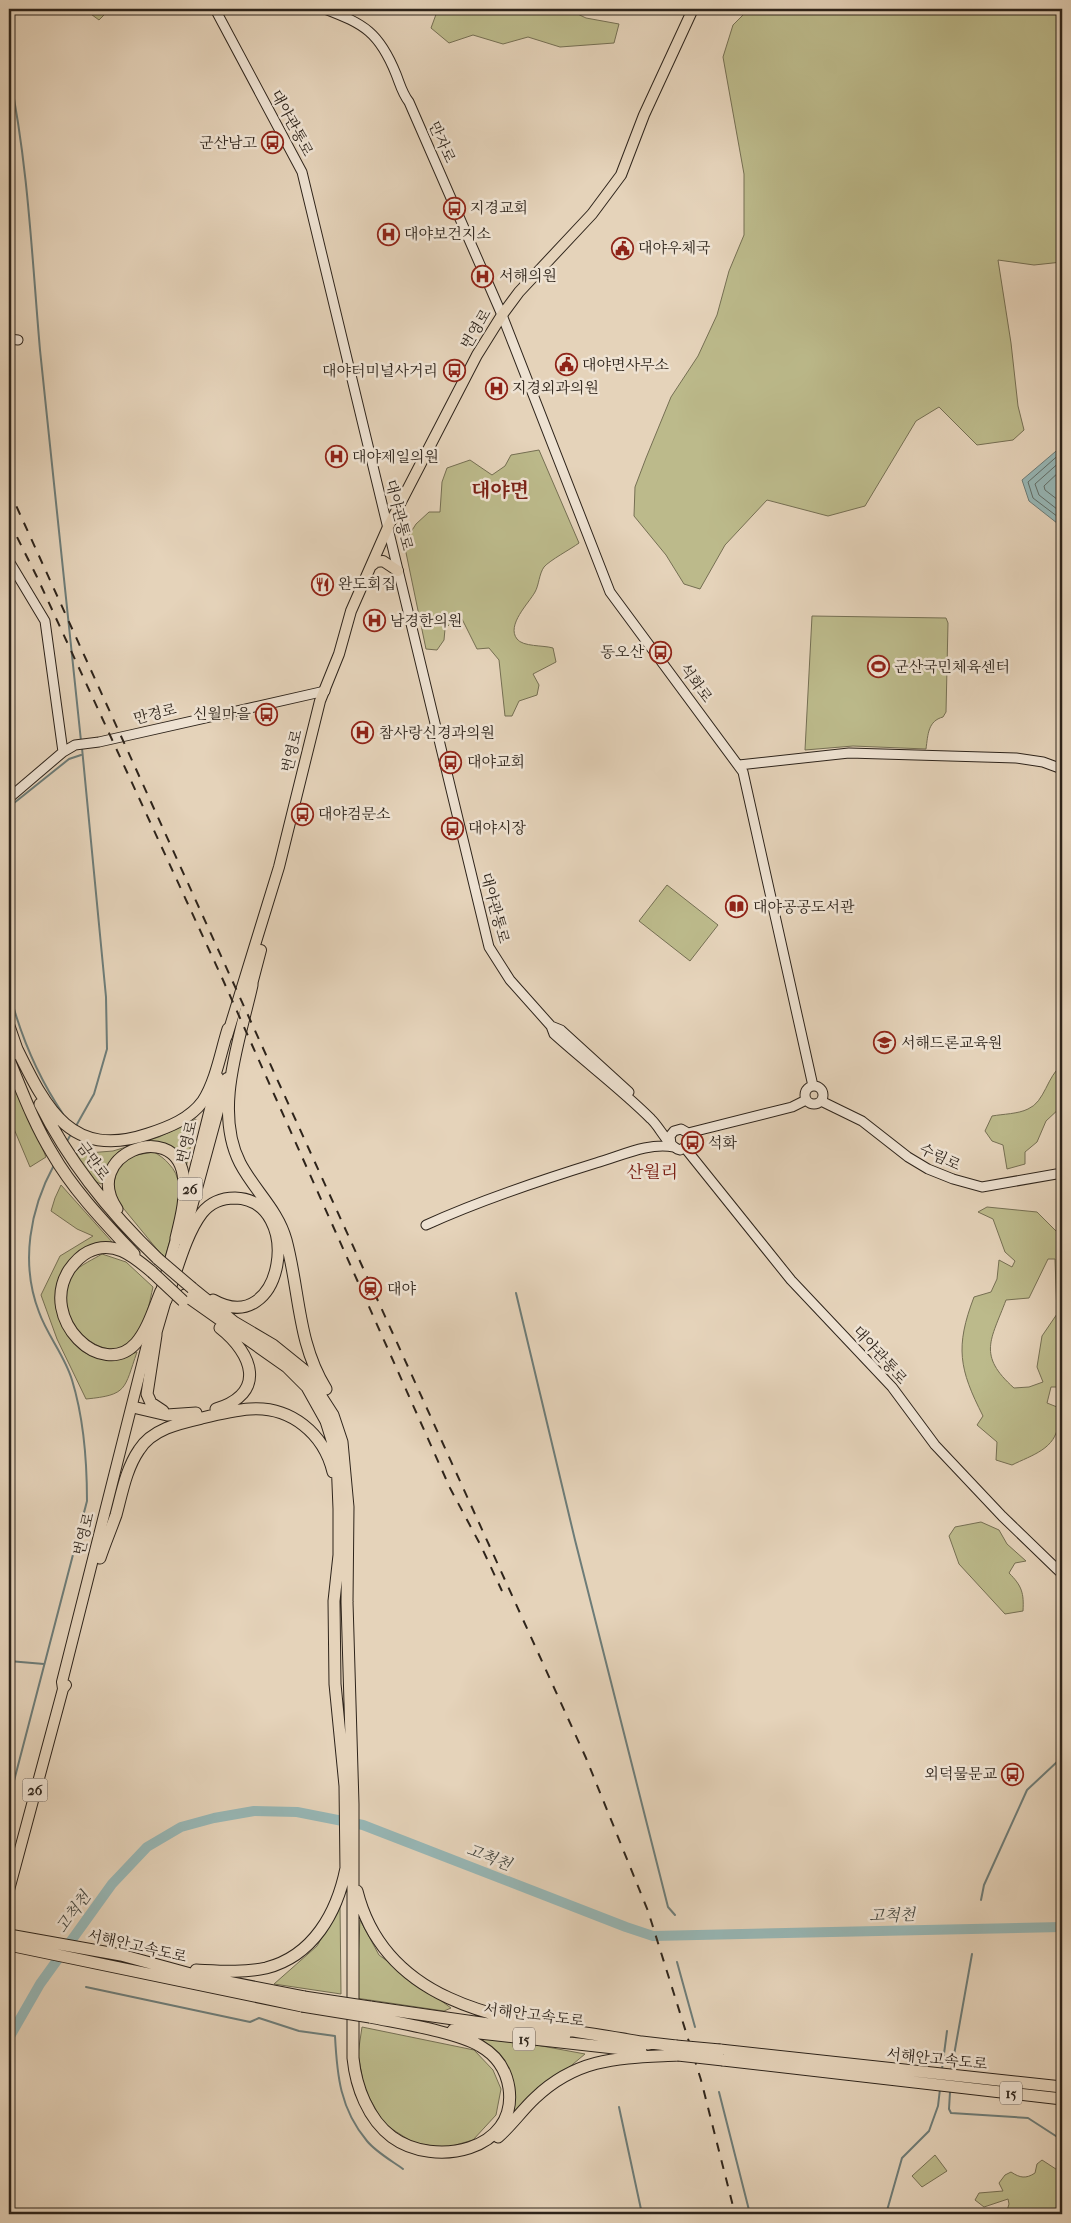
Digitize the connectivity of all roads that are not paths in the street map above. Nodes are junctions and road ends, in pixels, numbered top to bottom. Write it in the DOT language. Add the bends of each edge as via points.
graph roads {
  1 [pos="215,9"];
  2 [pos="324,9"];
  3 [pos="693,9"];
  4 [pos="502,315"];
  5 [pos="388,527"];
  6 [pos="9,561"];
  7 [pos="371,566"];
  8 [pos="398,571"];
  9 [pos="325,691"];
  10 [pos="63,752"];
  11 [pos="739,765"];
  12 [pos="1062,769"];
  13 [pos="9,798"];
  14 [pos="252,985"];
  15 [pos="9,1026"];
  16 [pos="551,1026"];
  17 [pos="228,1028"];
  18 [pos="9,1059"];
  19 [pos="813,1086"];
  20 [pos="806,1100"];
  21 [pos="822,1101"];
  22 [pos="46,1121"];
  23 [pos="677,1130"];
  24 [pos="688,1133"];
  25 [pos="671,1143"];
  26 [pos="685,1148"];
  27 [pos="1062,1173"];
  28 [pos="425,1223"];
  29 [pos="176,1238"];
  30 [pos="155,1267"];
  31 [pos="187,1294"];
  32 [pos="163,1296"];
  33 [pos="203,1315"];
  34 [pos="156,1335"];
  35 [pos="263,1349"];
  36 [pos="134,1408"];
  37 [pos="214,1410"];
  38 [pos="343,1508"];
  39 [pos="100,1558"];
  40 [pos="1062,1574"];
  41 [pos="63,1689"];
  42 [pos="349,1868"];
  43 [pos="9,1890"];
  44 [pos="9,1935"];
  45 [pos="9,1944"];
  46 [pos="147,1962"];
  47 [pos="303,2002"];
  48 [pos="370,2012"];
  49 [pos="640,2042"];
  50 [pos="677,2050"];
  51 [pos="960,2082"];
  52 [pos="1062,2087"];
  53 [pos="1062,2099"];
  1 -- 5 [label="street, 대야관통로" via="302,172"];
  2 -- 4 [label="street, 만자로" via="366,27 376,36 396,73"];
  3 -- 4 [label="main road, 번영로 / 26" via="644,115 622,175 592,214 519,292"];
  4 -- 5 [label="main road, 번영로 / 26" via="477,355"];
  4 -- 11 [label="street, 석화로" via="614,600"];
  5 -- 7 [label="main road, 번영로 / 26"];
  5 -- 8 [label="street, 대야관통로"];
  6 -- 10 [label="street" via="45,621"];
  7 -- 8 [label="main road" via="383,561"];
  7 -- 9 [label="main road, 번영로 / 26" via="351,611"];
  8 -- 16 [label="street, 대야관통로" via="489,946 510,980"];
  9 -- 10 [label="street, 만경로" via="75,745"];
  9 -- 14 [label="main road, 번영로 / 26"];
  9 -- 17 [label="main road, 번영로 / 26" via="279,867"];
  10 -- 13 [label="street, 만경로"];
  11 -- 12 [label="street" via="849,753 1016,758"];
  11 -- 19 [label="street, 석화로" via="750,801"];
  14 -- 32 [label="main road, 번영로 / 26"];
  14 -- 38 [label="highway" via="229,1092 228,1125 240,1164 276,1216 285,1237 307,1350 338,1413 347,1442 349,1462"];
  15 -- 22 [label="highway, 금만로"];
  16 -- 23 [label="street, 대야관통로" via="562,1030 662,1124"];
  16 -- 25 [label="street, 대야관통로" via="554,1034 660,1127"];
  17 -- 22 [label="highway" via="208,1091 191,1113 164,1129 112,1142"];
  17 -- 29 [label="main road, 번영로 / 26" via="200,1152"];
  18 -- 22 [label="highway, 금만로"];
  19 -- 20 [label="street" via="805,1092"];
  19 -- 21 [label="street" via="822,1090"];
  20 -- 21 [label="street, 수림로" via="814,1105"];
  20 -- 24 [label="street, 수림로" via="792,1107"];
  21 -- 27 [label="street, 수림로" via="862,1121 928,1169 965,1183 982,1187"];
  22 -- 30 [label="highway, 금만로" via="82,1185 122,1236"];
  23 -- 24 [label="street"];
  23 -- 25 [label="street" via="670,1136"];
  24 -- 26 [label="street" via="690,1141"];
  25 -- 26 [label="street"];
  25 -- 28 [label="street" via="551,1177"];
  26 -- 40 [label="street, 대야관통로" via="791,1280 892,1387 935,1445"];
  29 -- 30 [label="highway" via="184,1185 179,1163 156,1147 129,1151 118,1160 110,1176 112,1202"];
  29 -- 32 [label="main road, 번영로 / 26"];
  30 -- 31 [label="highway, 금만로"];
  30 -- 32 [label="highway" via="113,1248 94,1249 83,1254 74,1263 61,1288 60,1306 64,1321 84,1346 98,1352 119,1353 136,1344"];
  31 -- 32 [label="highway" via="232,1306 250,1304 267,1290 277,1269 279,1247 271,1223 258,1206 235,1198 207,1207 195,1222"];
  31 -- 33 [label="highway"];
  31 -- 35 [label="highway"];
  31 -- 38 [label="highway" via="273,1345 304,1370 333,1415 342,1442"];
  32 -- 34 [label="main road, 번영로 / 26"];
  32 -- 36 [label="main road, 번영로 / 26"];
  33 -- 35 [label="highway"];
  33 -- 37 [label="highway" via="237,1343 248,1360 250,1370 244,1392 226,1406"];
  34 -- 36 [label="main road, 번영로 / 26"];
  34 -- 37 [label="highway" via="147,1388 151,1403 167,1412"];
  35 -- 38 [label="highway" via="288,1367 307,1388 326,1421 337,1459"];
  36 -- 37 [label="highway" via="177,1415"];
  36 -- 39 [label="main road, 번영로 / 26"];
  36 -- 41 [label="main road, 번영로 / 26" via="62,1682"];
  38 -- 39 [label="highway" via="325,1450 303,1425 274,1410 251,1409 219,1414 165,1429 139,1450"];
  38 -- 42 [label="highway" via="334,1601 335,1684 349,1803"];
  39 -- 41 [label="main road, 번영로 / 26" via="68,1682"];
  41 -- 43 [label="main road, 번영로 / 26"];
  42 -- 46 [label="highway" via="328,1921 307,1946 283,1961 266,1968 234,1971 179,1968"];
  42 -- 48 [label="highway" via="353,2058 358,2085 369,2111 391,2136 425,2152 462,2151 483,2142 496,2131 508,2108 509,2092 505,2073 494,2057 478,2044 462,2038"];
  42 -- 49 [label="highway" via="362,1908 378,1941 404,1970 432,1990 494,2015"];
  42 -- 50 [label="highway" via="349,2071 357,2099 370,2122 399,2148 436,2158 470,2154 496,2139 546,2088 574,2069 609,2059"];
  44 -- 46 [label="highway, 서해안고속도로 / 15"];
  45 -- 47 [label="highway, 서해안고속도로 / 15"];
  46 -- 47 [label="highway, 서해안고속도로 / 15"];
  47 -- 48 [label="highway, 서해안고속도로 / 15, bridge"];
  48 -- 49 [label="highway, 서해안고속도로 / 15"];
  48 -- 50 [label="highway, 서해안고속도로 / 15" via="542,2042"];
  49 -- 50 [label="highway, 서해안고속도로 / 15"];
  50 -- 51 [label="highway, 서해안고속도로 / 15, bridge"];
  51 -- 52 [label="highway, 서해안고속도로 / 15"];
  51 -- 53 [label="highway, 서해안고속도로 / 15"];
}
